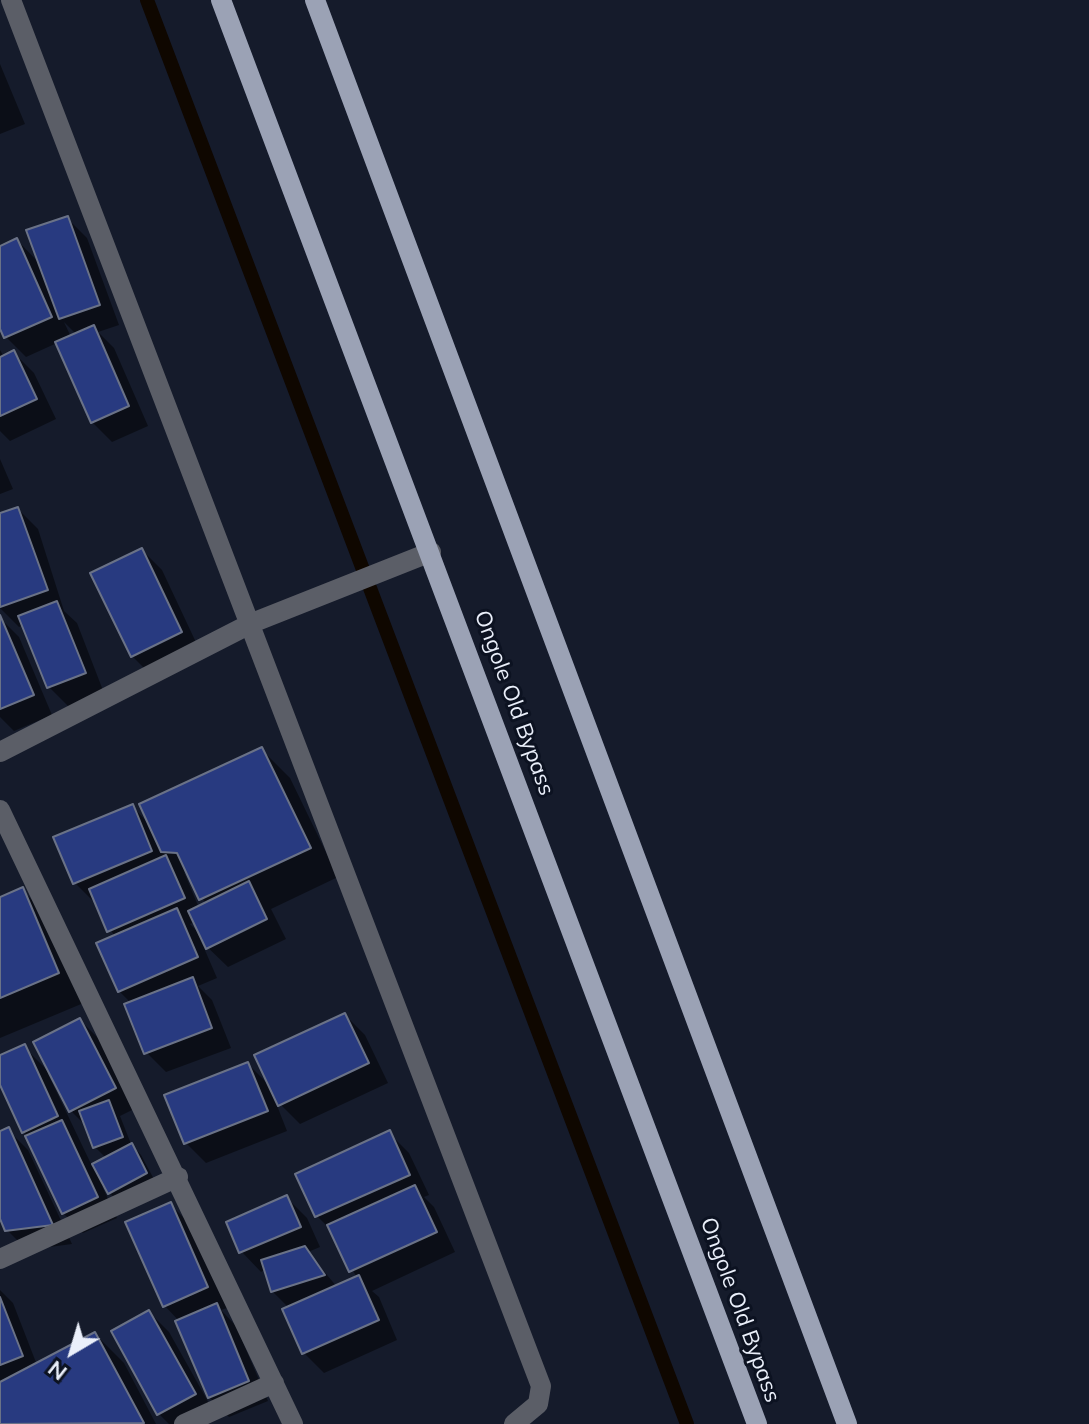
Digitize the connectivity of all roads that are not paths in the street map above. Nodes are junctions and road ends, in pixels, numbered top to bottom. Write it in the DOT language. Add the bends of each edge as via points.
graph roads {
  1 [pos="11,0"];
  2 [pos="221,0"];
  3 [pos="315,0"];
  4 [pos="431,552"];
  5 [pos="252,623"];
  6 [pos="0,752"];
  7 [pos="0,810"];
  8 [pos="178,1177"];
  9 [pos="0,1259"];
  10 [pos="274,1383"];
  11 [pos="184,1424"];
  12 [pos="293,1424"];
  13 [pos="514,1424"];
  14 [pos="757,1424"];
  15 [pos="847,1424"];
  1 -- 5 [label="street"];
  2 -- 4 [label="main road, Ongole Old Bypass"];
  3 -- 15 [label="main road"];
  4 -- 5 [label="street"];
  4 -- 14 [label="main road, Ongole Old Bypass"];
  5 -- 6 [label="street"];
  5 -- 13 [label="street" via="541,1386 538,1404"];
  7 -- 8 [label="street"];
  8 -- 9 [label="street"];
  8 -- 10 [label="street"];
  10 -- 11 [label="street"];
  10 -- 12 [label="street"];
}
